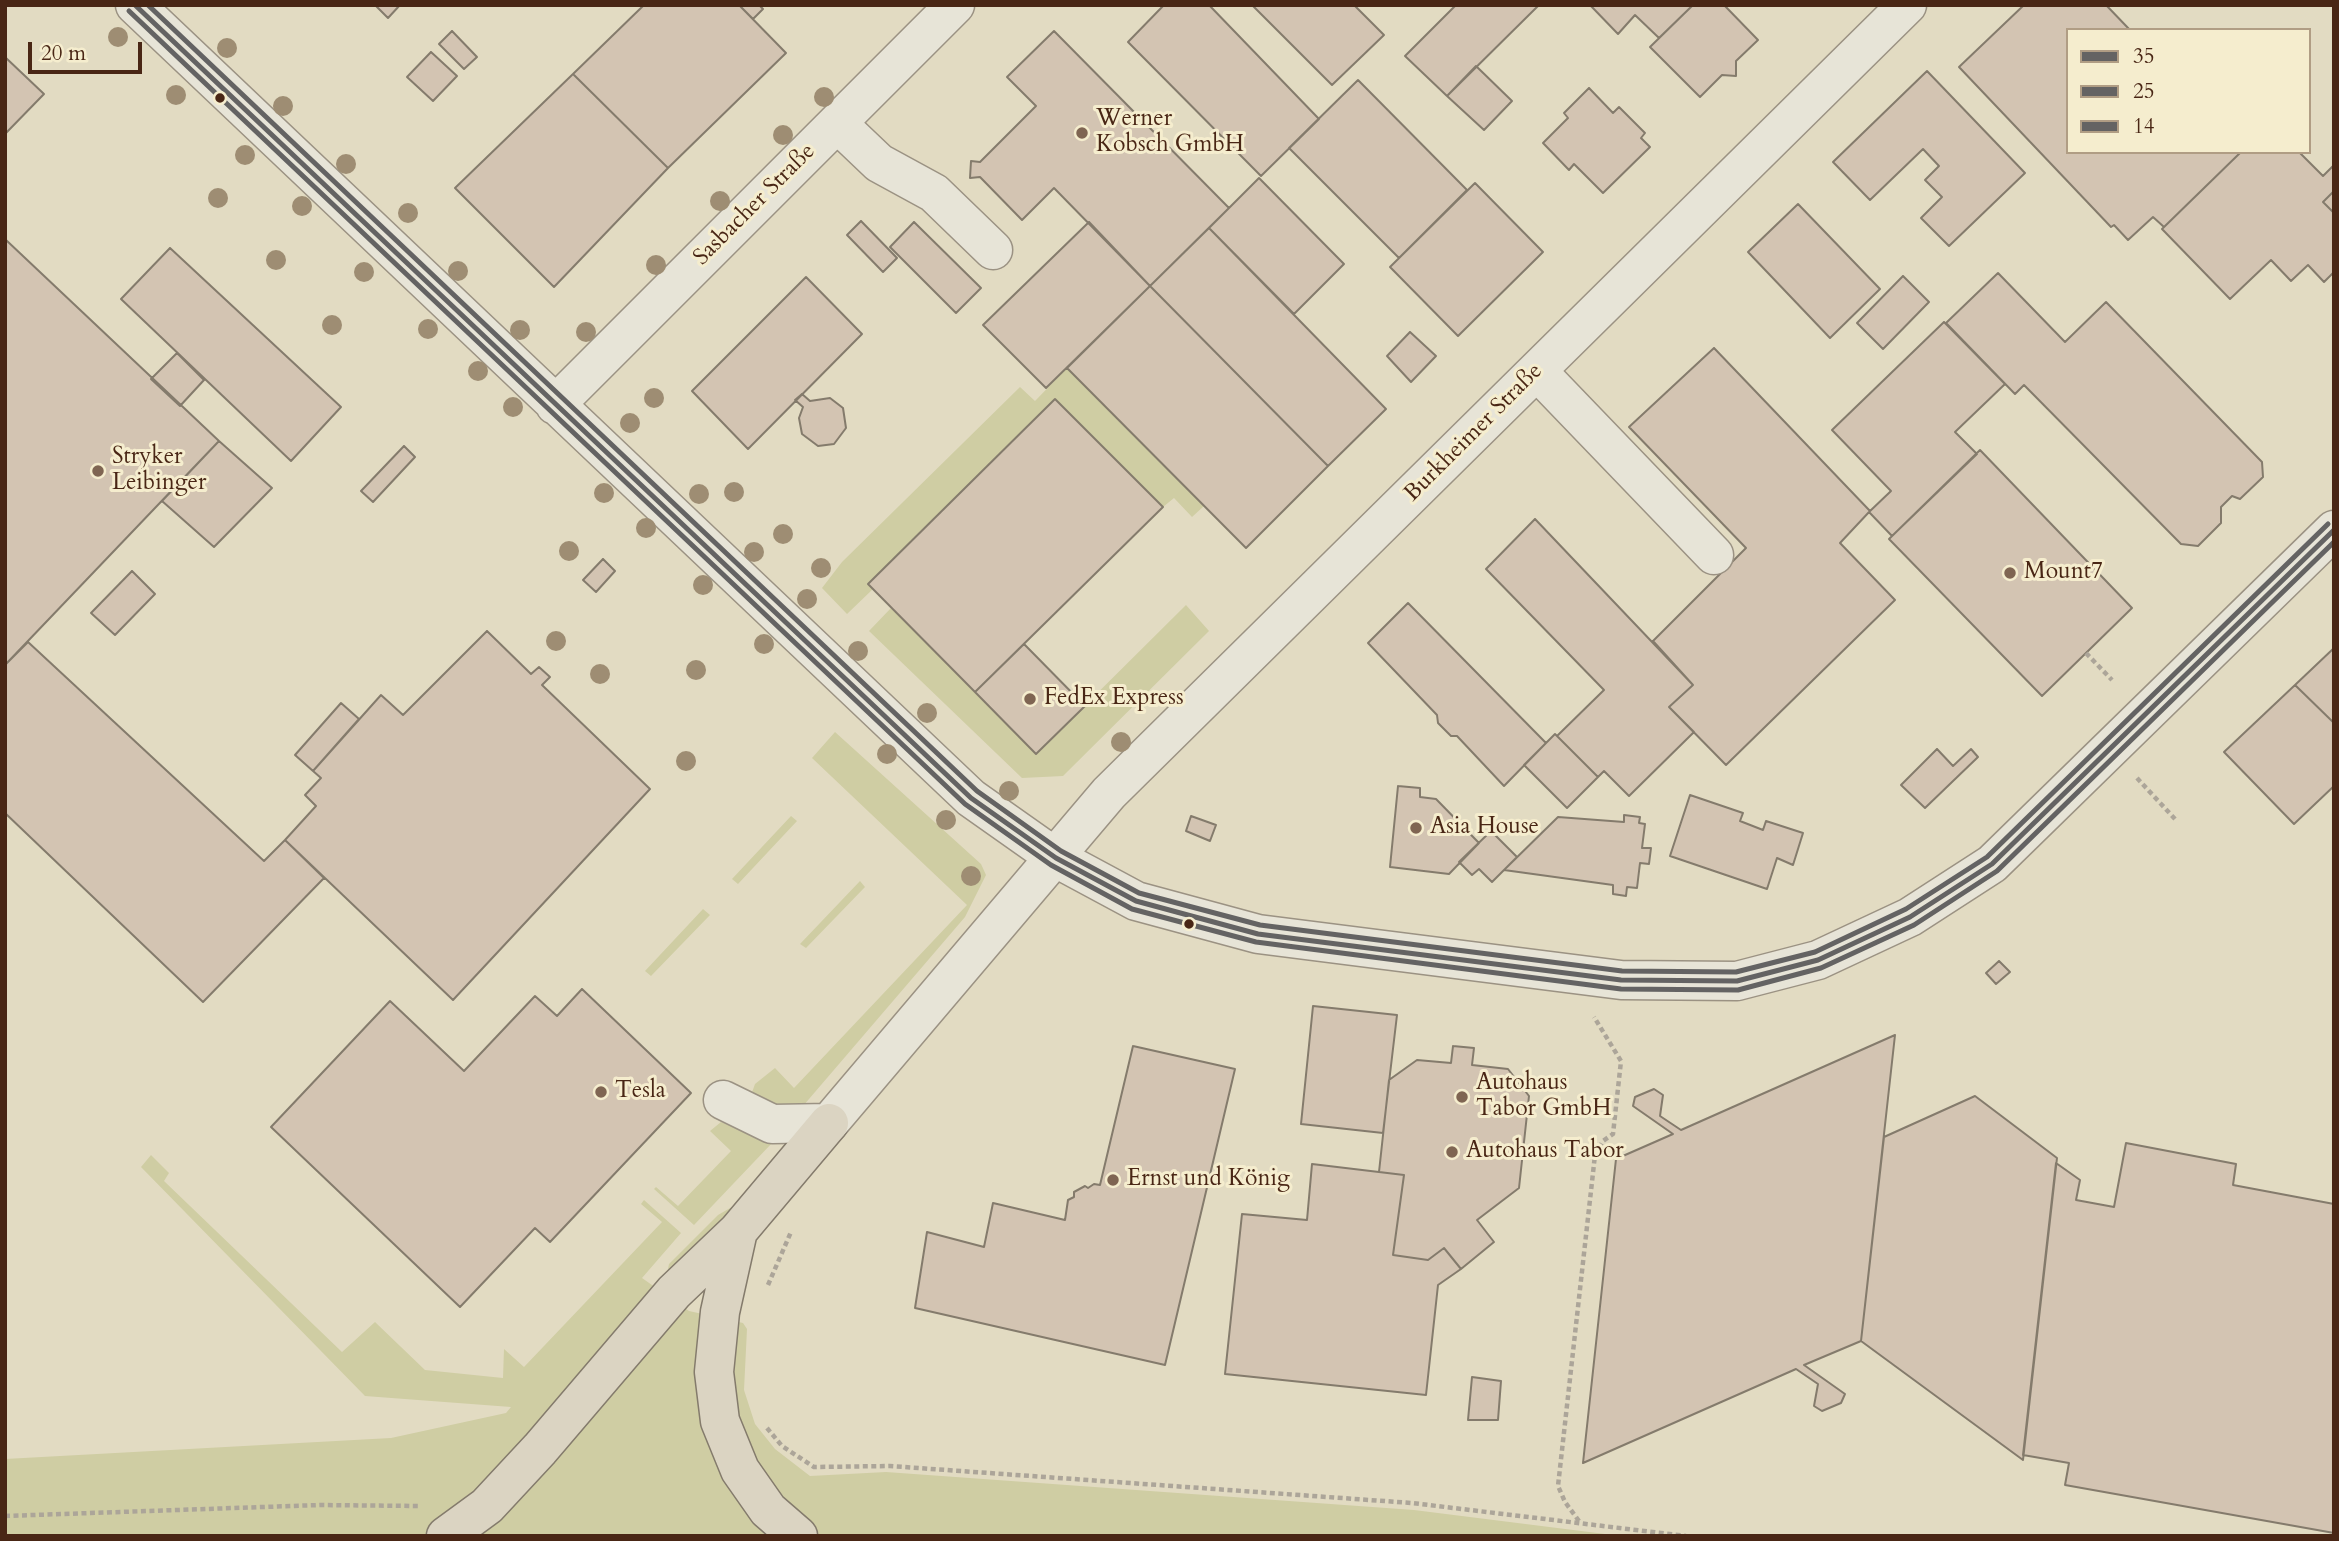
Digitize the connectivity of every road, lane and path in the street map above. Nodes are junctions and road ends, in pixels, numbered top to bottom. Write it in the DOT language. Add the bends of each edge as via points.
graph roads {
  1 [pos="135,5"];
  2 [pos="955,5"];
  3 [pos="1908,5"];
  4 [pos="837,123"];
  5 [pos="993,250"];
  6 [pos="1536,371"];
  7 [pos="555,405"];
  8 [pos="2334,530"];
  9 [pos="1714,555"];
  10 [pos="2086,653"];
  11 [pos="2112,680"];
  12 [pos="2137,778"];
  13 [pos="2175,819"];
  14 [pos="1056,858"];
  15 [pos="1594,1016"];
  16 [pos="723,1100"];
  17 [pos="829,1123"];
  18 [pos="738,1231"];
  19 [pos="764,1425"];
  20 [pos="5,1516"];
  21 [pos="435,1521"];
  22 [pos="1579,1522"];
  23 [pos="798,1536"];
  24 [pos="1686,1536"];
  1 -- 7 [label="street"];
  2 -- 4 [label="street, Sasbacher Straße"];
  3 -- 6 [label="street, Burkheimer Straße"];
  4 -- 5 [label="street" via="879,163 934,193"];
  4 -- 7 [label="street, Sasbacher Straße"];
  6 -- 9 [label="street"];
  6 -- 14 [label="street, Burkheimer Straße" via="1109,793"];
  7 -- 14 [label="street" via="971,799"];
  8 -- 14 [label="street" via="1992,864 1910,917 1818,960 1737,981 1621,980 1258,934 1136,901"];
  10 -- 11 [label="path"];
  12 -- 13 [label="path"];
  14 -- 17 [label="street, Burkheimer Straße"];
  15 -- 22 [label="path" via="1621,1061 1613,1134 1595,1155 1558,1486"];
  16 -- 17 [label="street" via="772,1124"];
  17 -- 18 [label="highway"];
  18 -- 21 [label="highway" via="674,1292 487,1506"];
  18 -- 23 [label="highway" via="720,1312 714,1372 720,1421 740,1470 768,1510"];
  19 -- 22 [label="path" via="782,1447 814,1468 890,1466 1412,1503"];
  20 -- 21 [label="path" via="320,1505"];
  22 -- 24 [label="path"];
}
